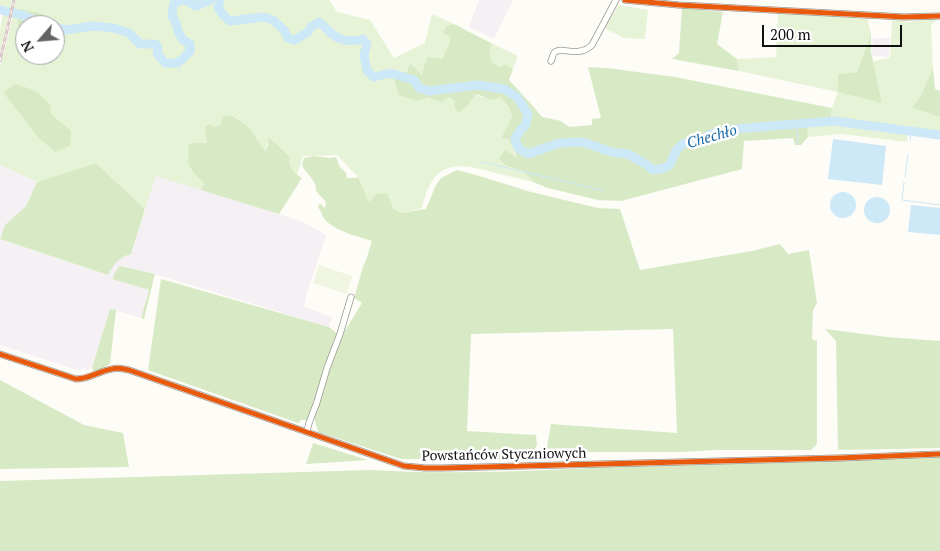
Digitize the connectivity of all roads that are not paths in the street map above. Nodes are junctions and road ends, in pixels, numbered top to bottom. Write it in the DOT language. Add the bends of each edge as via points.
graph roads {
  1 [pos="616,0"];
  2 [pos="626,0"];
  3 [pos="940,16"];
  4 [pos="551,61"];
  5 [pos="351,297"];
  6 [pos="0,354"];
  7 [pos="307,431"];
  8 [pos="940,454"];
  1 -- 4 [label="street" via="592,45 579,52 556,51"];
  2 -- 3 [label="street" via="904,17"];
  5 -- 7 [label="street"];
  6 -- 7 [label="street, Powstańców Styczniowych" via="76,379 112,369 129,370"];
  7 -- 8 [label="street, Powstańców Styczniowych" via="404,466 425,468"];
}
